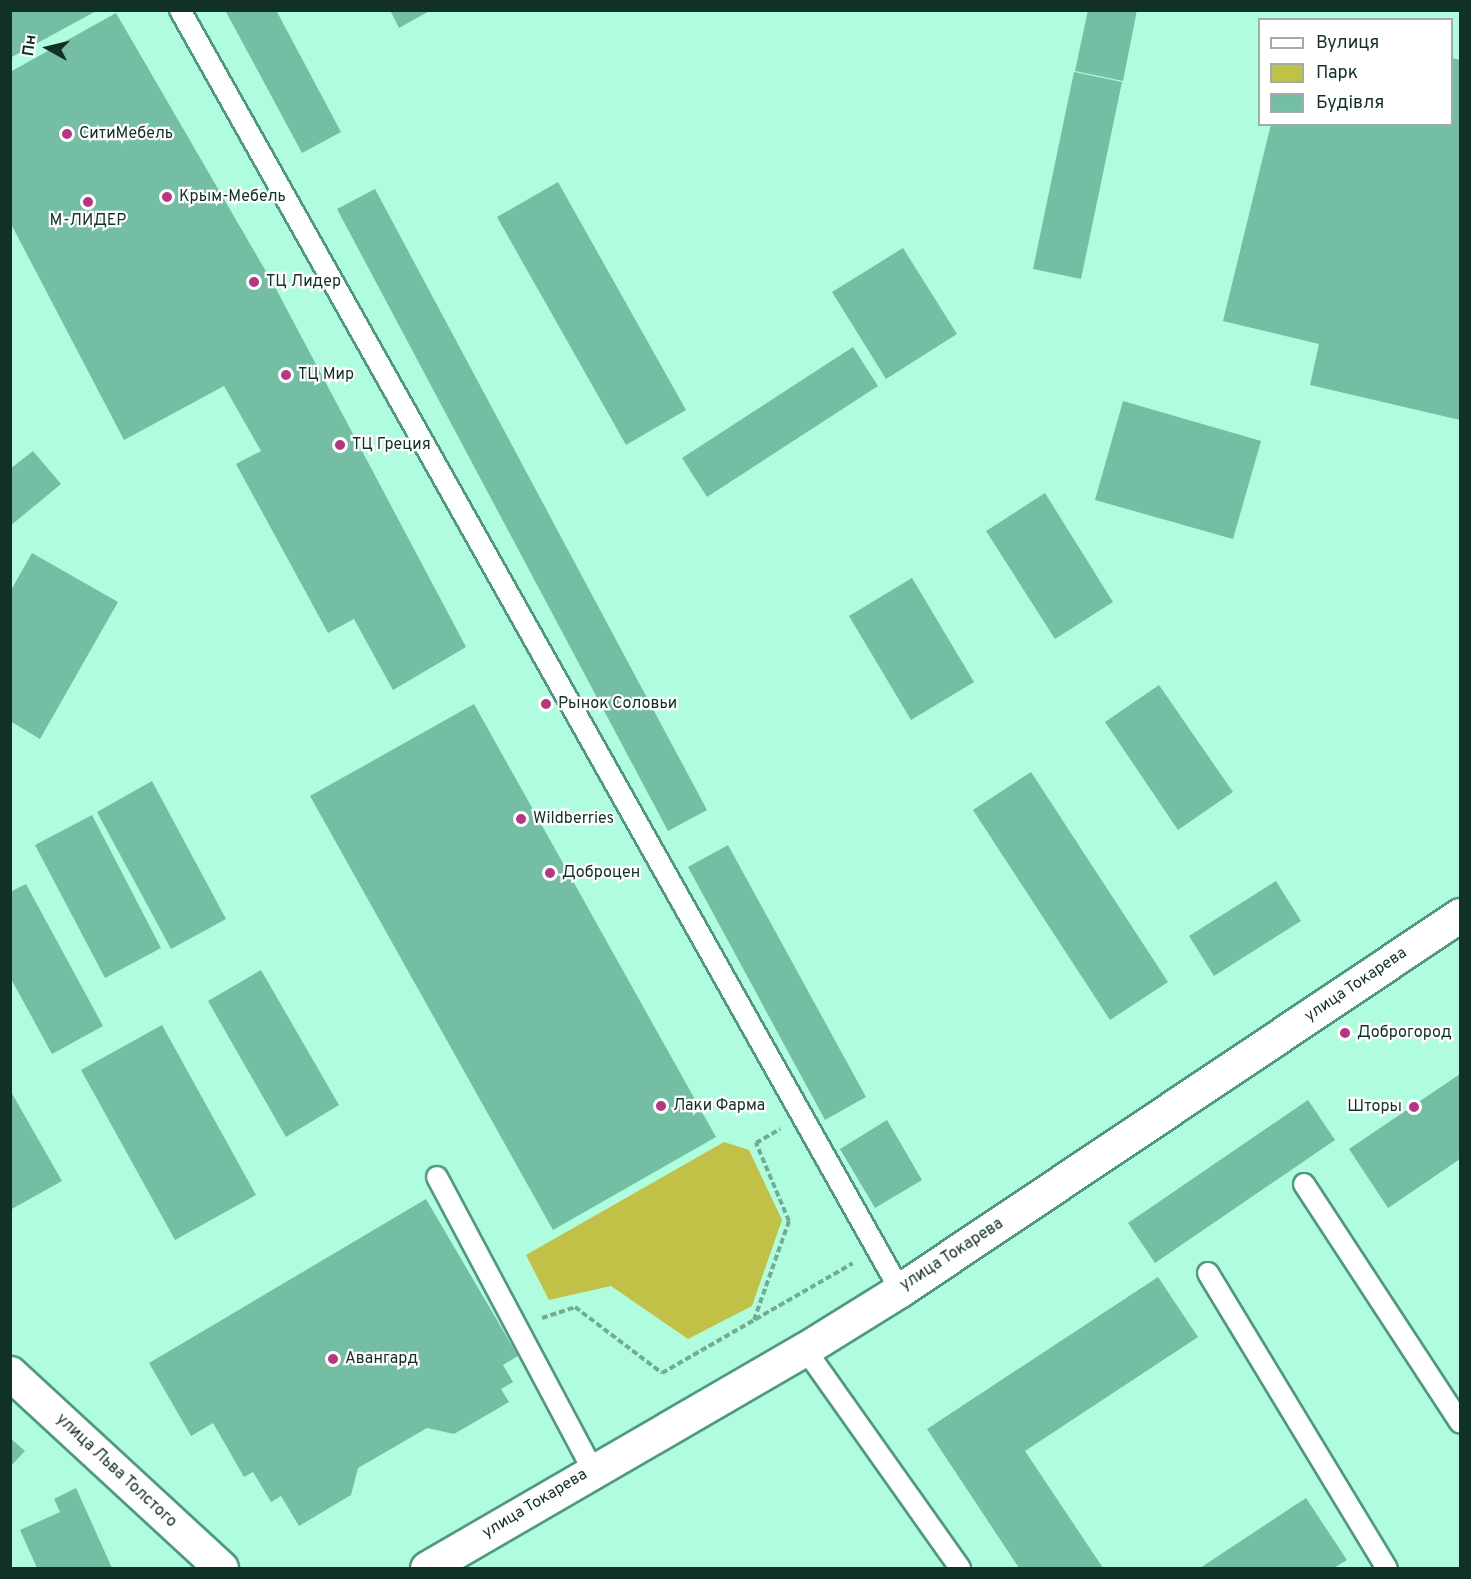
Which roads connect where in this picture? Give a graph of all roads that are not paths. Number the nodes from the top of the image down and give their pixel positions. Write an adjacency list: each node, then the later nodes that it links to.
1 (180, 10): 6 (lane)
2 (1461, 915): 6 (street, улица Токарева)
3 (438, 1177): 10 (lane)
4 (1304, 1184): 9 (lane)
5 (1208, 1273): 14 (lane)
6 (900, 1290): 7 (street, улица Токарева)
7 (805, 1349): 10 (street, улица Токарева); 13 (lane)
8 (10, 1373): 11 (street, улица Льва Толстого)
9 (1461, 1422)
10 (593, 1470): 12 (street, улица Токарева)
11 (221, 1569)
12 (427, 1569)
13 (960, 1569)
14 (1387, 1569)

